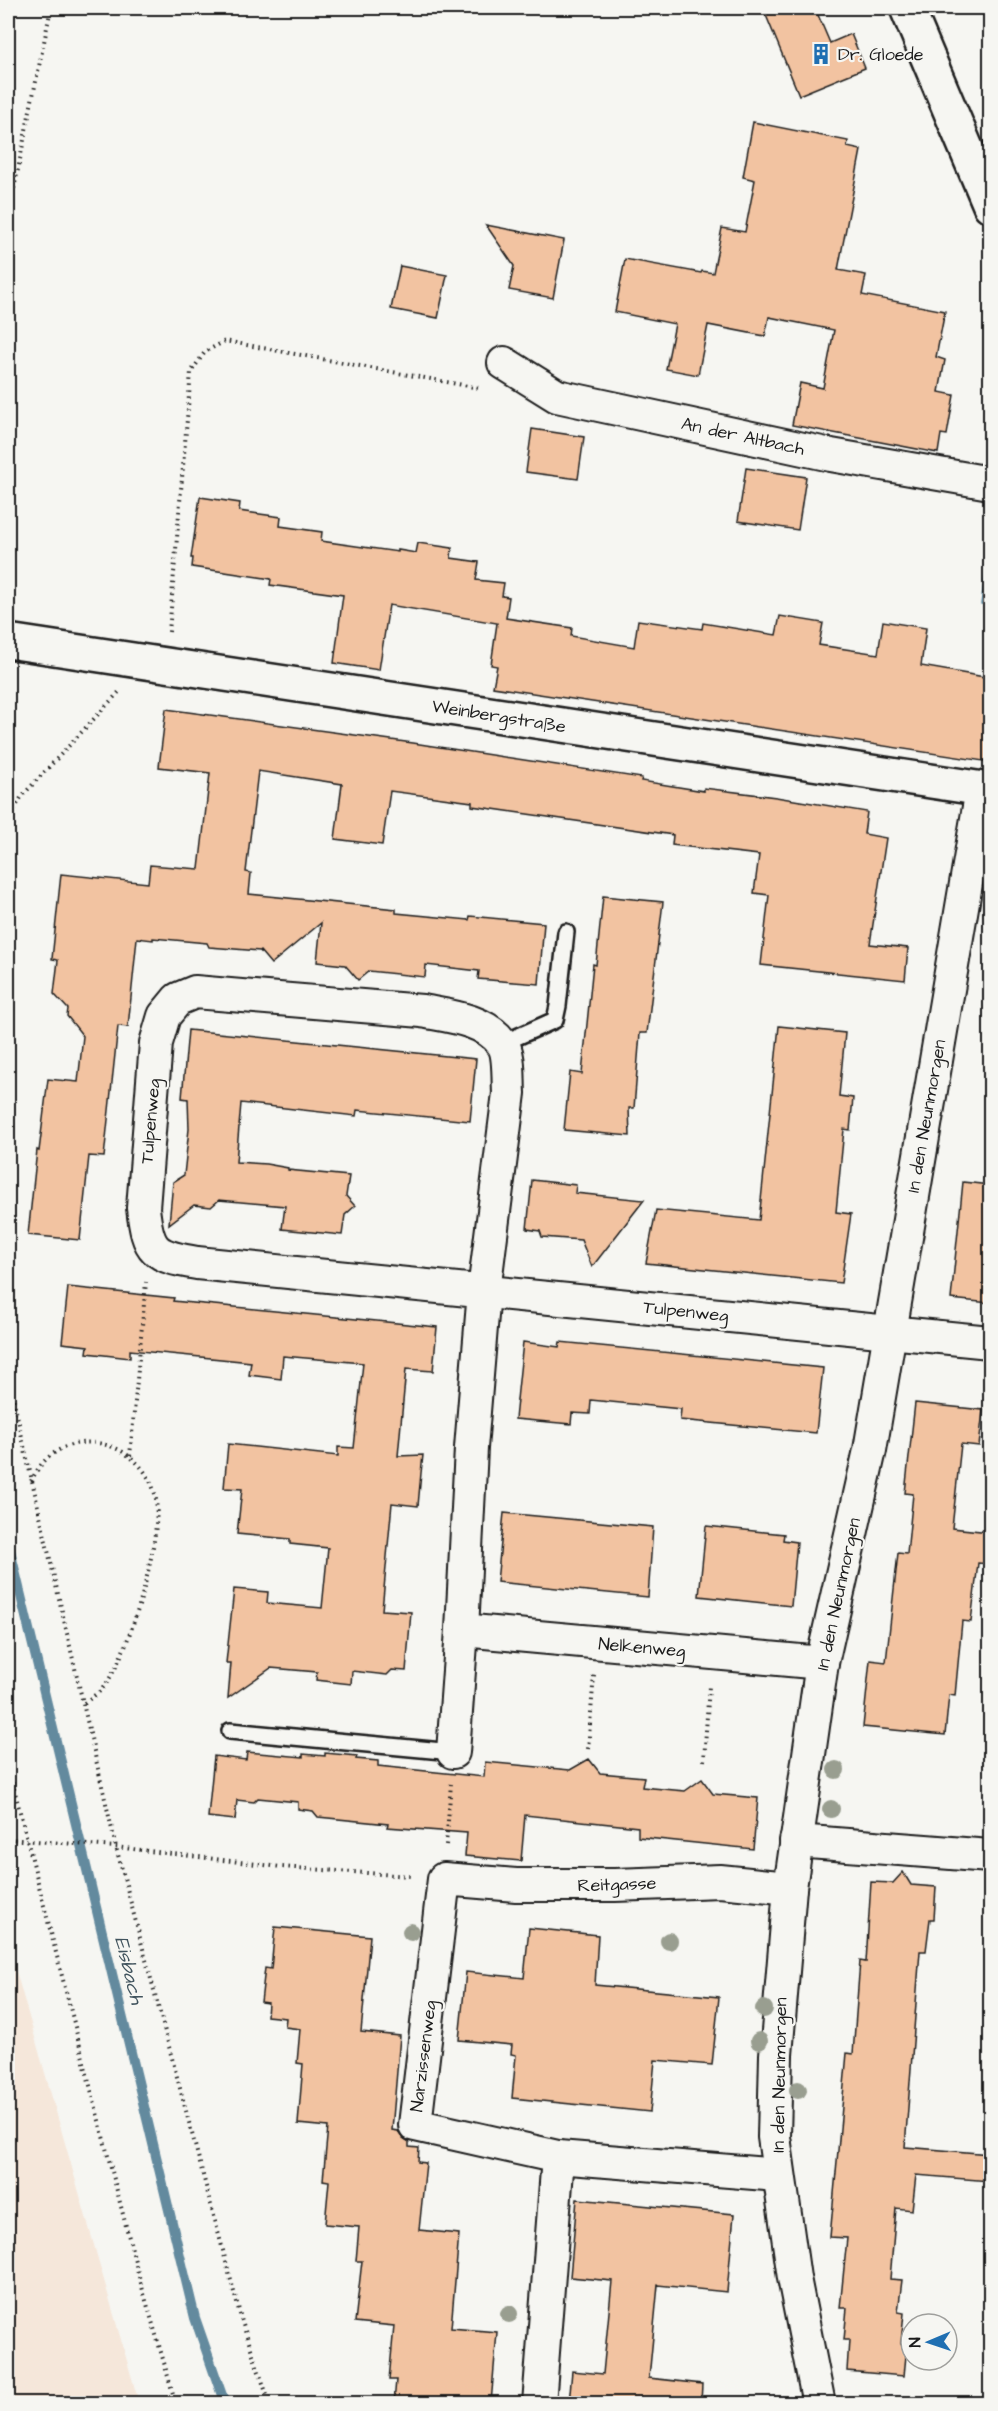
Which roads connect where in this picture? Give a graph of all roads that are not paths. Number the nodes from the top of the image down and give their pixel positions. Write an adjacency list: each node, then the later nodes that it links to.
1 (907, 8): 2 (street)
2 (990, 205)
3 (504, 363): 4 (street, An der Altbach)
4 (990, 483)
5 (8, 642): 6 (street, Weinbergstraße)
6 (986, 789): 10 (street, In den Neunmorgen)
7 (566, 932): 8 (lane)
8 (503, 1044): 9 (street); 9 (street, Tulpenweg)
9 (484, 1291): 10 (street, Tulpenweg); 12 (street)
10 (889, 1332): 11 (street, Tulpenweg); 13 (street, In den Neunmorgen)
11 (990, 1342)
12 (462, 1630): 13 (street, Nelkenweg); 15 (street)
13 (822, 1663): 16 (street, In den Neunmorgen)
14 (230, 1731): 15 (lane)
15 (453, 1752)
16 (796, 1841): 17 (street); 19 (street, In den Neunmorgen)
17 (990, 1856)
18 (444, 1879): 19 (street, Reitgasse); 20 (street, Narzissenweg)
19 (790, 1888): 21 (street, In den Neunmorgen)
20 (558, 2157): 21 (street, Narzissenweg); 22 (street)
21 (778, 2175): 23 (street, In den Neunmorgen)
22 (539, 2403)
23 (819, 2403)

